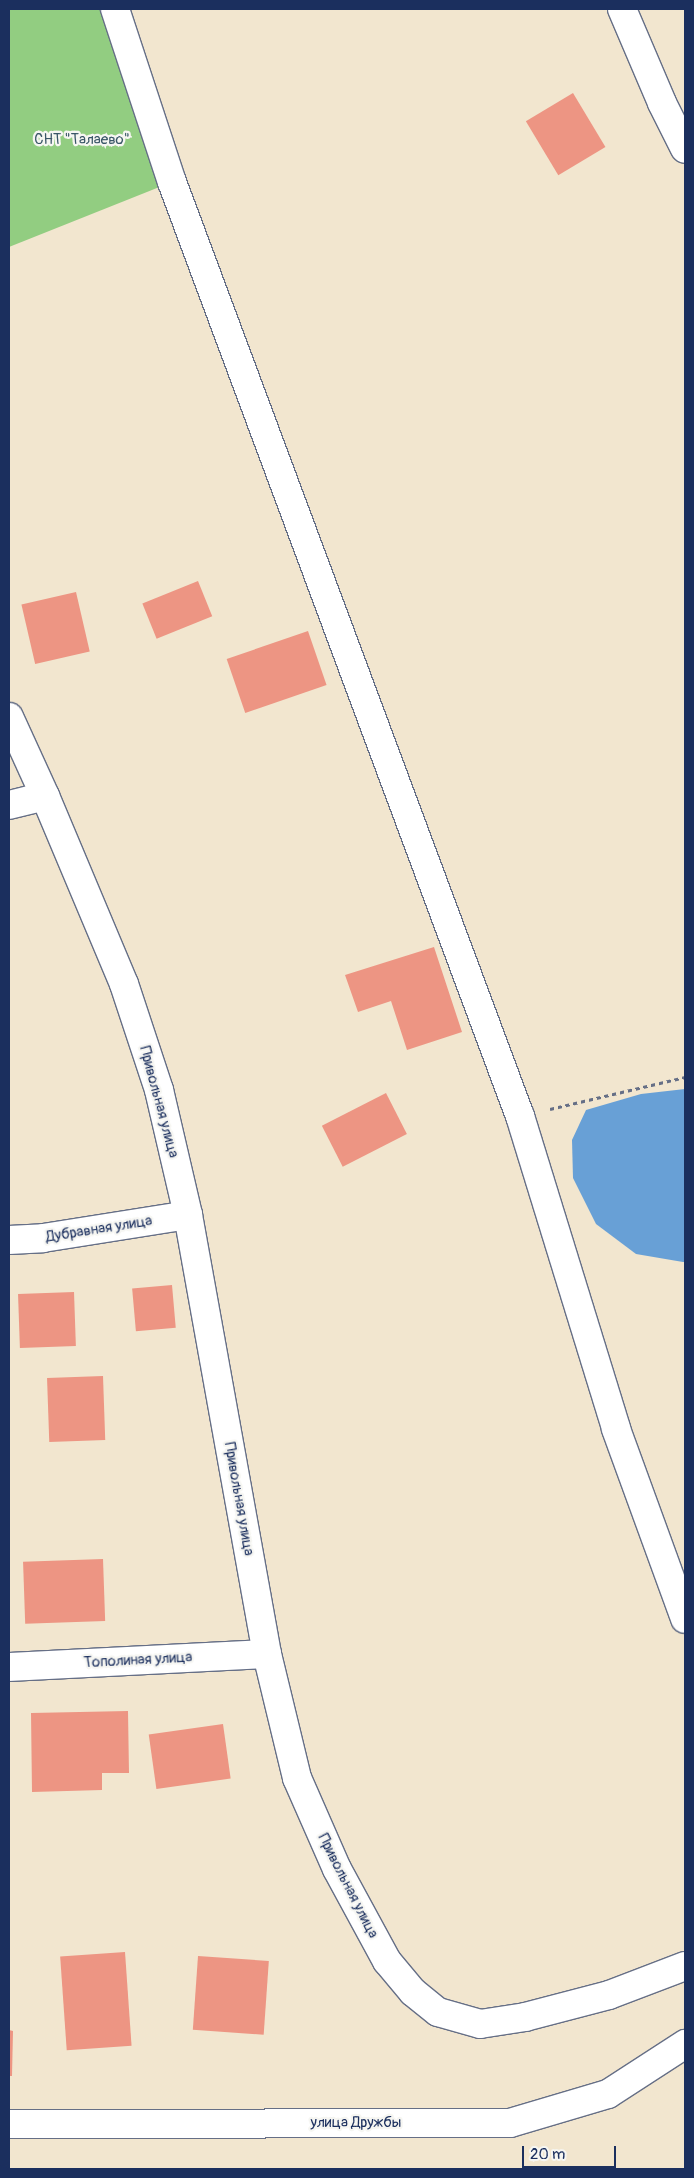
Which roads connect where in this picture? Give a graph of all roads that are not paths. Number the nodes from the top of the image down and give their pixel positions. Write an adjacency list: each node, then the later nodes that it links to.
1 (115, 9): 9 (street)
2 (622, 9): 3 (street)
3 (685, 149)
4 (9, 717): 5 (street, Привольная улица)
5 (45, 796): 6 (street); 7 (street, Привольная улица)
6 (9, 805)
7 (188, 1215): 8 (street, Дубравная улица); 10 (street, Привольная улица)
8 (9, 1240)
9 (685, 1620)
10 (267, 1654): 11 (street, Тополиная улица); 12 (street, Привольная улица)
11 (9, 1667)
12 (685, 1966)
13 (685, 2044): 14 (street, улица Дружбы)
14 (9, 2124)

